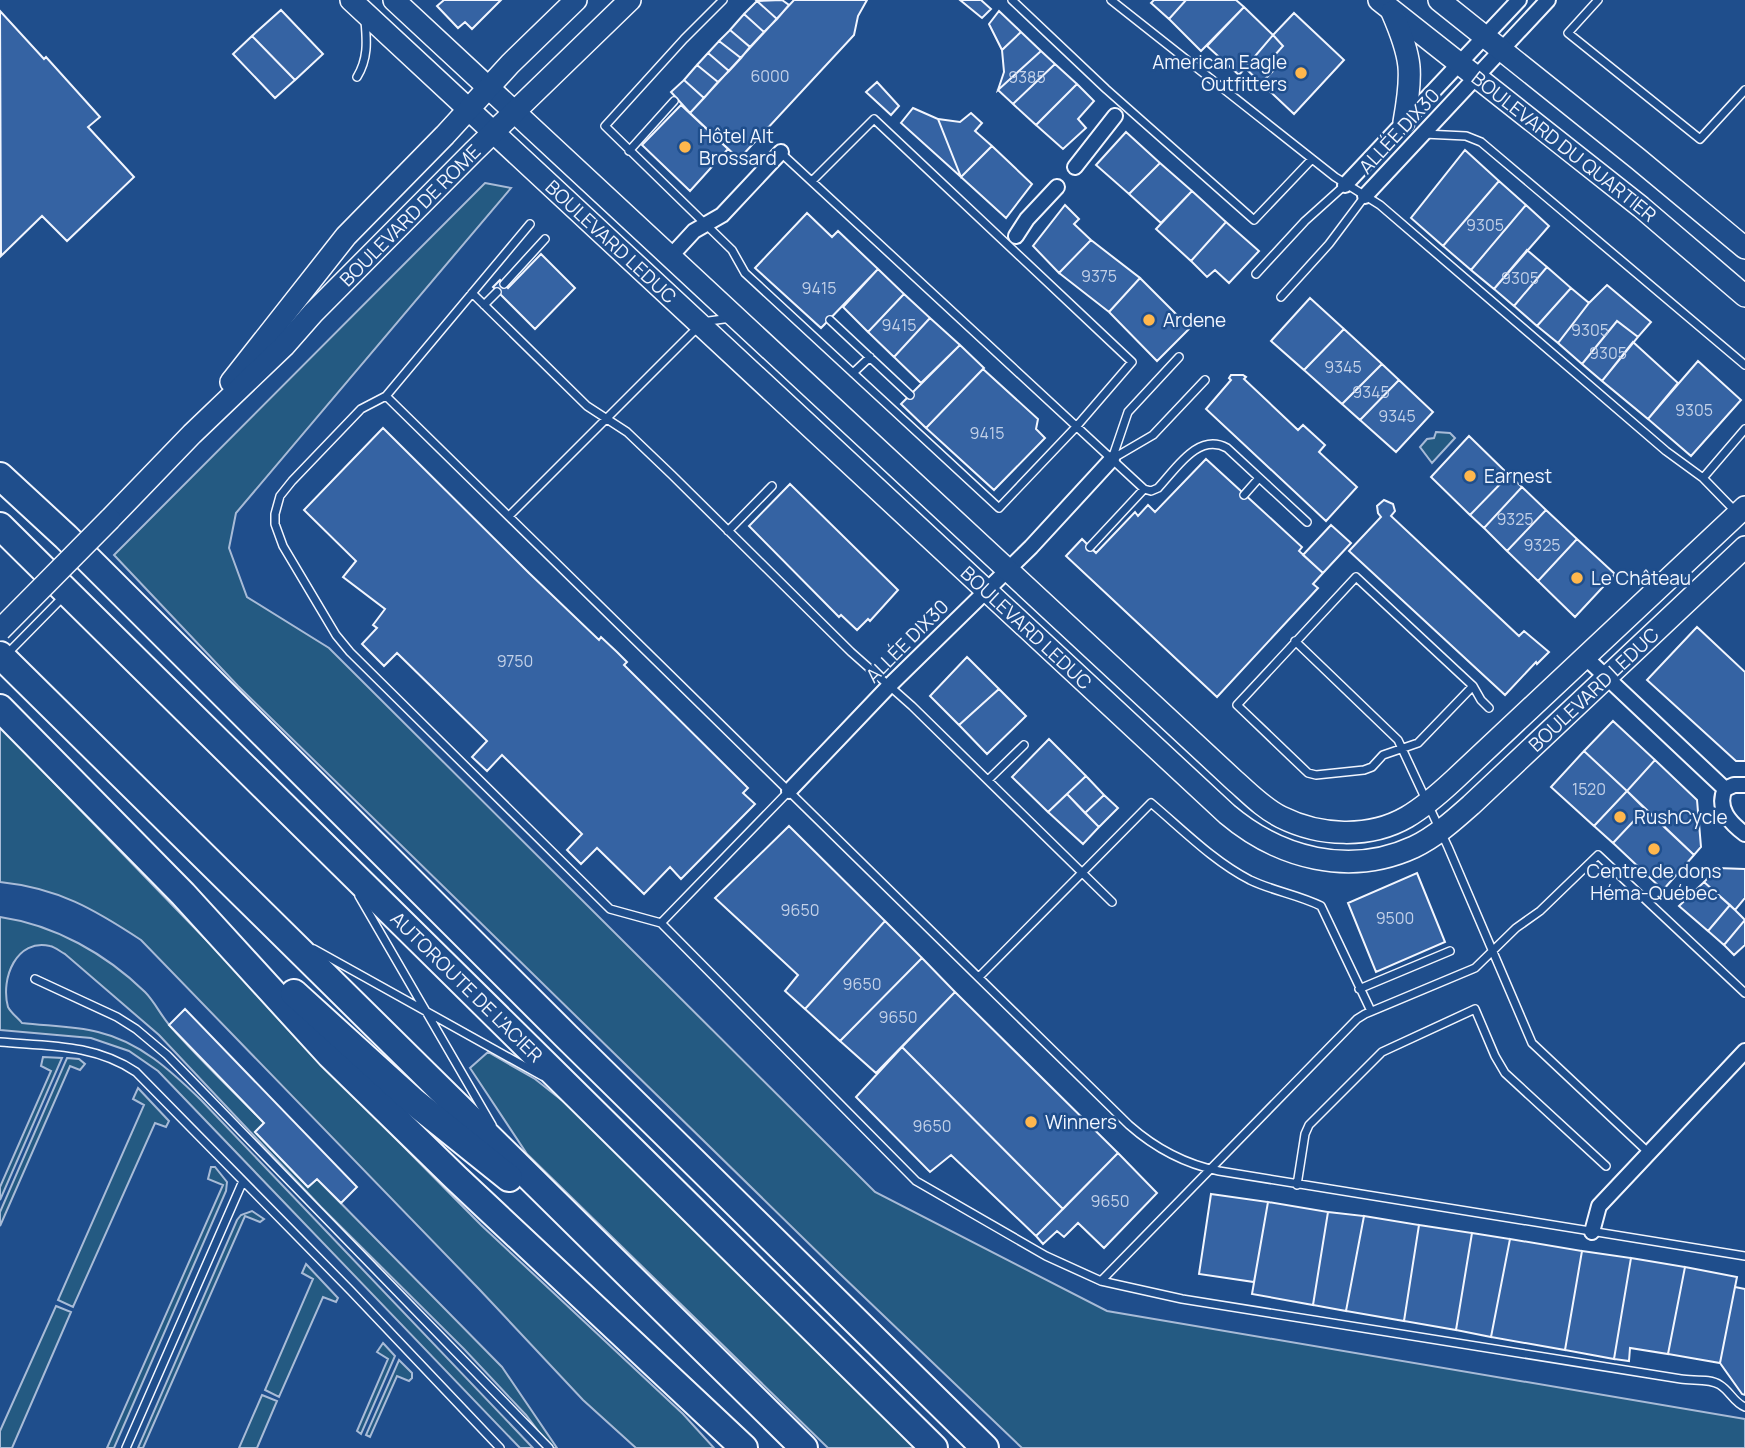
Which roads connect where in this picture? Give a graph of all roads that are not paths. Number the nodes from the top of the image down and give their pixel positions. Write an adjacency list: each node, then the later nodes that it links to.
1 (394, 0): 18 (street, BOULEVARD LEDUC)
2 (576, 0): 18 (street, BOULEVARD DE ROME)
3 (630, 0): 22 (street, BOULEVARD DE ROME)
4 (723, 0): 27 (lane)
5 (1013, 0): 29 (lane)
6 (1111, 0): 29 (lane)
7 (1439, 0): 13 (street, BOULEVARD DU QUARTIER)
8 (1519, 0): 13 (street, ALLÉE DIX30)
9 (1548, 0): 14 (street, ALLÉE DIX30)
10 (1598, 0): 19 (lane)
11 (1385, 5): 15 (street, BOULEVARD DU QUARTIER); 24 (street)
12 (358, 7): 16 (lane); 21 (street, BOULEVARD LEDUC)
13 (1485, 36): 14 (street, BOULEVARD DU QUARTIER); 15 (street, ALLÉE DIX30)
14 (1502, 51): 17 (street, ALLÉE DIX30); 39 (street, BOULEVARD DU QUARTIER)
15 (1459, 63): 17 (street, BOULEVARD DU QUARTIER); 24 (street, ALLÉE DIX30)
16 (357, 77)
17 (1476, 77): 26 (street, ALLÉE DIX30); 45 (street, BOULEVARD DU QUARTIER)
18 (488, 87): 21 (street, BOULEVARD DE ROME); 22 (street, BOULEVARD LEDUC)
19 (1745, 90)
20 (674, 101): 27 (lane)
21 (469, 109): 25 (street, BOULEVARD LEDUC); 61 (street, BOULEVARD DE ROME)
22 (514, 112): 25 (street, BOULEVARD DE ROME); 40 (street, BOULEVARD LEDUC)
23 (1115, 116): 30 (street)
24 (1405, 122): 32 (street, ALLÉE DIX30)
25 (493, 132): 50 (street, BOULEVARD LEDUC); 61 (street, BOULEVARD DE ROME)
26 (1423, 134): 34 (street, ALLÉE DIX30); 53 (lane)
27 (629, 151): 36 (lane)
28 (781, 152): 31 (lane); 36 (street)
29 (1312, 159): 32 (lane)
30 (1075, 167)
31 (812, 181): 59 (lane); 59 (lane)
32 (1345, 185): 34 (lane); 41 (lane)
33 (1057, 187): 37 (street)
34 (1365, 196): 46 (lane); 66 (lane)
35 (530, 224): 44 (lane)
36 (706, 225): 40 (street); 54 (lane)
37 (1017, 236)
38 (545, 239): 42 (lane)
39 (1745, 248)
40 (670, 257): 48 (street, BOULEVARD LEDUC)
41 (1256, 274)
42 (504, 284)
43 (497, 292): 47 (lane)
44 (472, 293): 47 (lane); 57 (lane)
45 (1745, 296)
46 (1280, 298)
47 (484, 305): 58 (lane)
48 (735, 317): 50 (lane); 78 (street, BOULEVARD LEDUC)
49 (830, 320): 51 (lane)
50 (701, 326): 58 (lane); 79 (street, BOULEVARD LEDUC)
51 (870, 357): 54 (lane); 56 (lane)
52 (1179, 357): 62 (lane)
53 (1745, 365)
54 (853, 373): 59 (lane)
55 (1205, 380): 62 (lane)
56 (910, 394)
57 (387, 396): 71 (lane); 103 (lane)
58 (607, 418): 71 (lane); 74 (lane)
59 (1076, 426): 62 (lane)
60 (1745, 429): 66 (lane)
61 (192, 434): 81 (street, BOULEVARD DE ROME, bridge)
62 (1112, 459): 68 (lane); 78 (street, ALLÉE DIX30)
63 (0, 464): 75 (highway)
64 (0, 475): 75 (highway)
65 (1259, 478): 68 (lane); 69 (lane); 72 (lane)
66 (1703, 478): 70 (lane)
67 (772, 486): 74 (lane)
68 (1144, 489): 76 (lane)
69 (1244, 495)
70 (1743, 514): 84 (street, BOULEVARD LEDUC)
71 (509, 516): 95 (lane)
72 (1307, 522)
73 (0, 526): 80 (highway, AUTOROUTE DE L'ACIER)
74 (728, 531): 87 (lane)
75 (66, 537): 134 (highway)
76 (1090, 547)
77 (1745, 547): 85 (street, BOULEVARD LEDUC)
78 (1007, 569): 79 (street, ALLÉE DIX30); 96 (street, BOULEVARD LEDUC)
79 (985, 590): 87 (street, ALLÉE DIX30); 97 (street, BOULEVARD LEDUC)
80 (67, 592): 83 (lane); 99 (highway, AUTOROUTE DE L'ACIER)
81 (0, 630)
82 (1295, 641): 86 (lane); 91 (lane); 91 (lane)
83 (1, 656): 104 (highway)
84 (1585, 657): 85 (street); 96 (street, BOULEVARD LEDUC)
85 (1606, 677): 94 (street); 97 (street, BOULEVARD LEDUC)
86 (1473, 685): 89 (lane); 91 (lane)
87 (889, 687): 92 (lane); 95 (street, ALLÉE DIX30)
88 (0, 708): 101 (highway)
89 (1489, 708)
90 (1024, 745): 92 (lane)
91 (1403, 748): 96 (lane)
92 (988, 780): 100 (lane)
93 (1745, 785): 94 (street)
94 (1725, 789): 98 (street)
95 (789, 792): 103 (lane); 107 (lane)
96 (1427, 803): 97 (lane)
97 (1440, 831): 106 (lane)
98 (1745, 834)
99 (338, 860): 112 (lane); 115 (highway, AUTOROUTE DE L'ACIER)
100 (1082, 873): 102 (lane); 107 (lane); 109 (lane)
101 (183, 894): 124 (highway); 127 (highway)
102 (1112, 902)
103 (661, 923): 125 (lane)
104 (273, 924): 112 (lane); 117 (highway)
105 (1450, 951): 109 (lane)
106 (1492, 951): 110 (lane); 111 (lane); 116 (lane)
107 (979, 977): 119 (lane)
108 (35, 979): 130 (lane)
109 (1359, 989): 111 (lane)
110 (1745, 993)
111 (1371, 1011): 119 (lane)
112 (427, 1012): 115 (lane); 117 (lane)
113 (0, 1042): 120 (lane)
114 (1745, 1051): 116 (street)
115 (579, 1097): 133 (highway, AUTOROUTE DE L'ACIER)
116 (1650, 1153): 122 (street)
117 (514, 1162): 124 (highway)
118 (1606, 1166): 121 (lane)
119 (1210, 1169): 121 (lane); 125 (lane)
120 (243, 1181): 128 (lane); 129 (lane)
121 (1297, 1185): 122 (lane)
122 (1592, 1232): 123 (lane)
123 (1745, 1256)
124 (618, 1265): 132 (highway)
125 (1101, 1281): 126 (lane)
126 (1745, 1407)
127 (730, 1438): 131 (highway)
128 (126, 1448)
129 (500, 1448)
130 (549, 1448)
131 (744, 1448)
132 (804, 1448)
133 (934, 1448)
134 (985, 1448)

